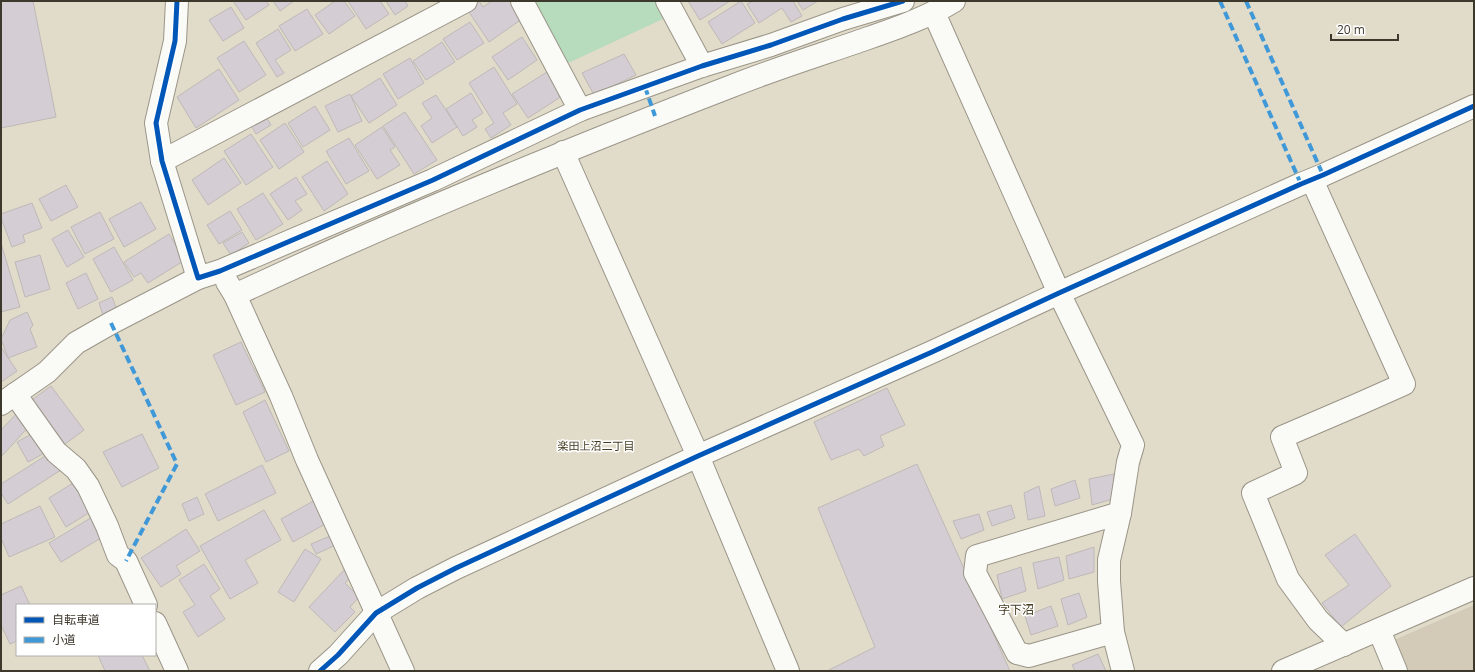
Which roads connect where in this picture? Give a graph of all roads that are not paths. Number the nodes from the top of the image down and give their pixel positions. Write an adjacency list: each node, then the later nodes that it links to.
1 (177, 1): 12 (street)
2 (466, 1): 12 (street)
3 (522, 1): 10 (street)
4 (667, 1): 8 (street)
5 (903, 1): 8 (street)
6 (954, 1): 7 (street)
7 (934, 13): 11 (street); 16 (street)
8 (702, 66): 10 (street)
9 (1474, 106): 13 (street)
10 (580, 110): 14 (street)
11 (563, 152): 17 (street); 19 (street)
12 (162, 161): 15 (street)
13 (1312, 180): 16 (street); 27 (street)
14 (220, 271): 15 (street); 17 (street)
15 (198, 278): 18 (street)
16 (1059, 293): 19 (street); 20 (street)
17 (235, 295): 23 (street)
18 (8, 399): 22 (street)
19 (698, 456): 23 (street); 31 (street)
20 (1120, 513): 26 (street); 26 (street)
21 (1474, 588): 25 (street)
22 (146, 604)
23 (376, 612): 29 (street); 30 (street)
24 (156, 625): 28 (street)
25 (1380, 630): 27 (street); 34 (street)
26 (1113, 632): 32 (street)
27 (1344, 645): 33 (street)
28 (177, 671)
29 (320, 671)
30 (403, 671)
31 (788, 671)
32 (1123, 671)
33 (1283, 671)
34 (1396, 671)

